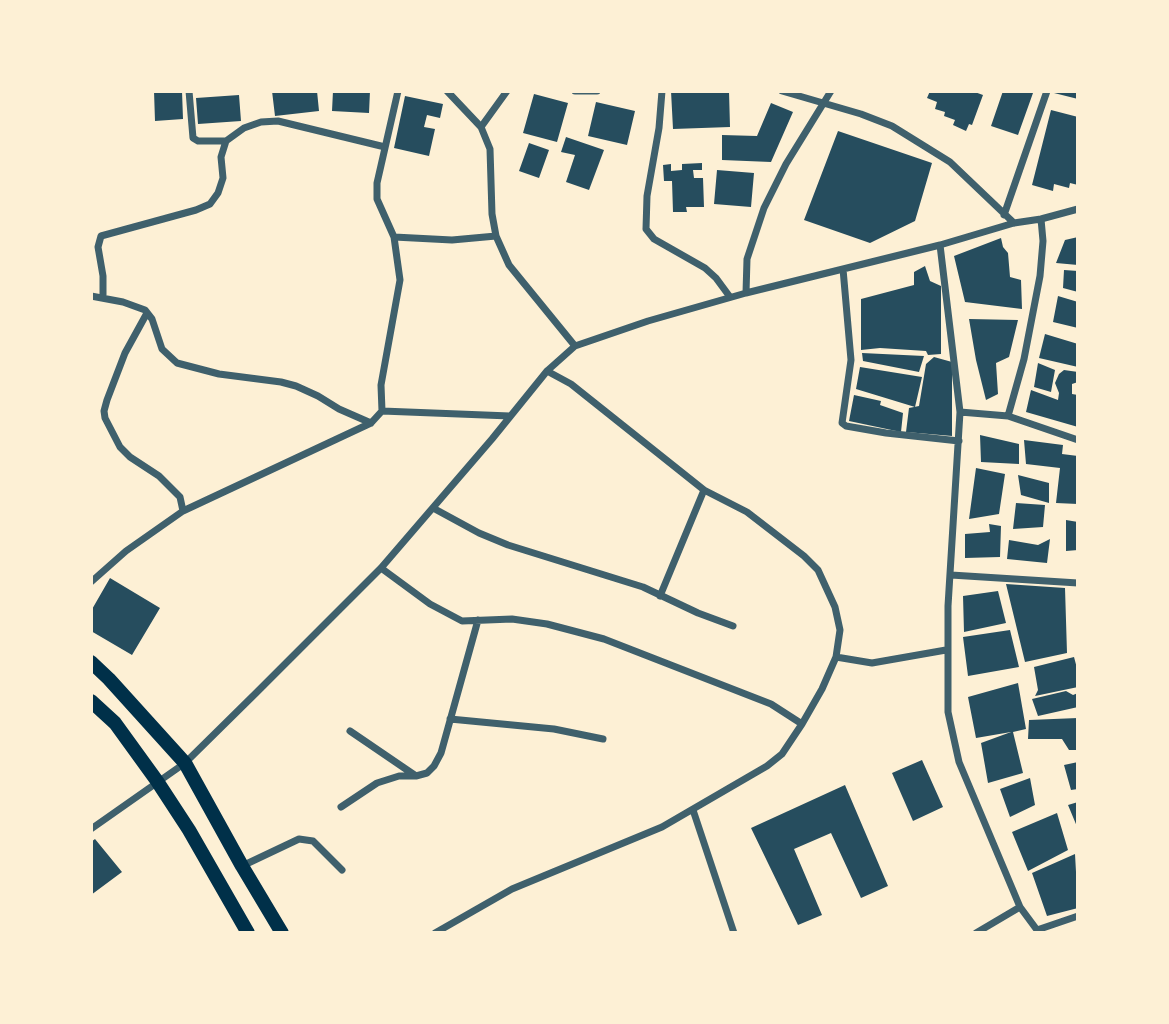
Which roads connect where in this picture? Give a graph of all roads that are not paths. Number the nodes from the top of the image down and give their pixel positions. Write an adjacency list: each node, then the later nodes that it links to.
1 (190, 91): 13 (street)
2 (398, 91): 14 (street)
3 (447, 91): 12 (street)
4 (507, 91): 12 (street)
5 (575, 91): 6 (street)
6 (597, 91)
7 (662, 91): 25 (street)
8 (782, 91): 11 (street)
9 (831, 91): 11 (street)
10 (1047, 91): 16 (street)
11 (824, 102): 16 (street); 23 (street)
12 (481, 127): 19 (street)
13 (226, 141): 14 (street); 26 (street)
14 (385, 148): 20 (street)
15 (1078, 209): 17 (street)
16 (1004, 215): 18 (street)
17 (1041, 219): 18 (street); 33 (street)
18 (1014, 223): 21 (street)
19 (496, 236): 20 (street); 28 (street)
20 (394, 237): 30 (street)
21 (940, 245): 22 (street); 31 (street)
22 (843, 269): 23 (street); 36 (street)
23 (746, 293): 25 (street)
24 (91, 296): 26 (street)
25 (730, 297): 28 (street)
26 (103, 298): 27 (street)
27 (147, 313): 34 (street); 39 (street)
28 (575, 346): 29 (street)
29 (547, 371): 32 (street); 37 (street)
30 (382, 411): 32 (street); 34 (street)
31 (960, 412): 33 (street); 36 (street)
32 (510, 416): 38 (street)
33 (1008, 416): 35 (street)
34 (371, 423): 39 (street)
35 (1078, 440)
36 (959, 442): 41 (street)
37 (704, 490): 44 (street); 48 (street)
38 (433, 508): 40 (street); 44 (street)
39 (183, 511): 42 (street)
40 (381, 568): 45 (street); 55 (street)
41 (951, 575): 43 (street); 47 (street)
42 (91, 582)
43 (1078, 583)
44 (660, 596): 46 (street)
45 (478, 620): 51 (street); 52 (street)
46 (733, 626)
47 (946, 650): 48 (street); 63 (street)
48 (836, 657): 52 (street)
49 (91, 662): 55 (main road)
50 (91, 701): 57 (main road)
51 (450, 719): 54 (street); 56 (street)
52 (802, 723): 59 (street)
53 (350, 731): 56 (street)
54 (603, 739)
55 (185, 763): 57 (street); 61 (main road)
56 (416, 776): 58 (street)
57 (157, 780): 60 (street); 66 (main road)
58 (341, 807)
59 (693, 810): 68 (street); 69 (street)
60 (91, 829)
61 (242, 866): 62 (street); 67 (main road)
62 (342, 870)
63 (1020, 907): 65 (street); 70 (street)
64 (1078, 916): 65 (street)
65 (1037, 932)
66 (248, 933)
67 (282, 933)
68 (435, 933)
69 (734, 933)
70 (976, 933)

